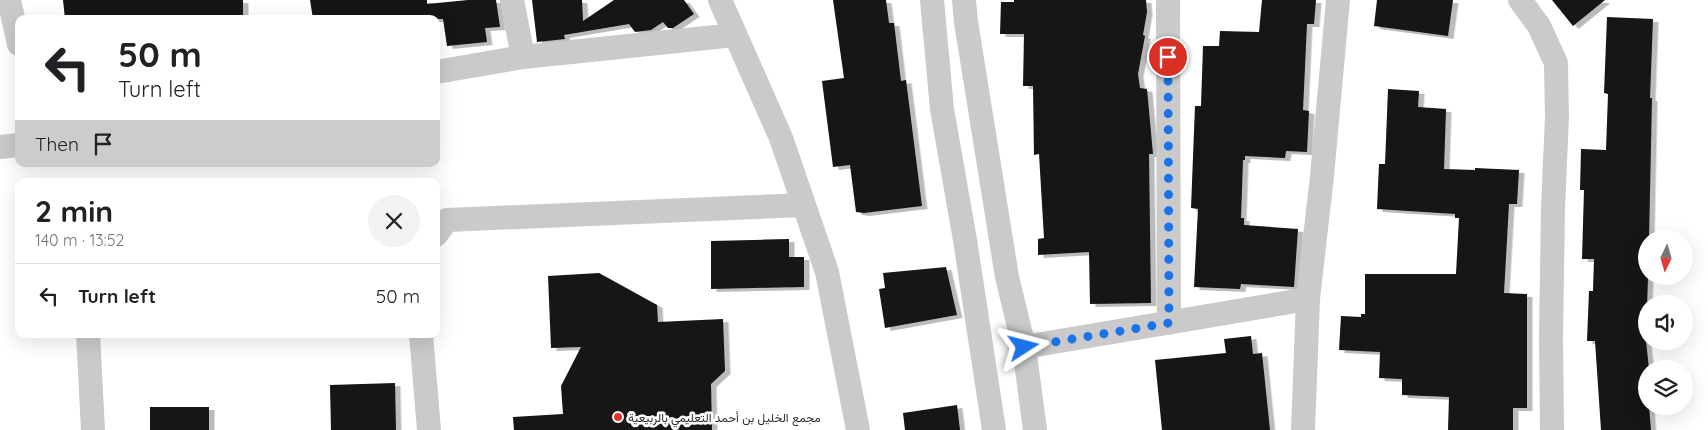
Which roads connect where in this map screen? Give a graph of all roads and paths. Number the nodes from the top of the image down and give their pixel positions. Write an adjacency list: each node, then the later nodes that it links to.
1 (9, 0): 9 (street)
2 (512, 0): 11 (street)
3 (720, 0): 10 (street)
4 (932, 0): 25 (street)
5 (964, 0): 21 (street)
6 (1168, 0): 18 (street)
7 (1338, 0): 17 (street)
8 (1520, 0): 28 (street)
9 (15, 26)
10 (735, 35): 11 (street); 15 (street)
11 (523, 57): 12 (street)
12 (440, 71)
13 (15, 146): 14 (street)
14 (0, 148)
15 (804, 205): 16 (street); 24 (street)
16 (440, 229)
17 (1308, 299): 18 (street); 27 (street)
18 (1169, 323): 21 (street)
19 (88, 338): 22 (street)
20 (421, 338): 23 (street)
21 (1024, 347): 26 (street)
22 (93, 430)
23 (429, 430)
24 (858, 430)
25 (994, 430)
26 (1035, 430)
27 (1303, 430)
28 (1552, 430)

